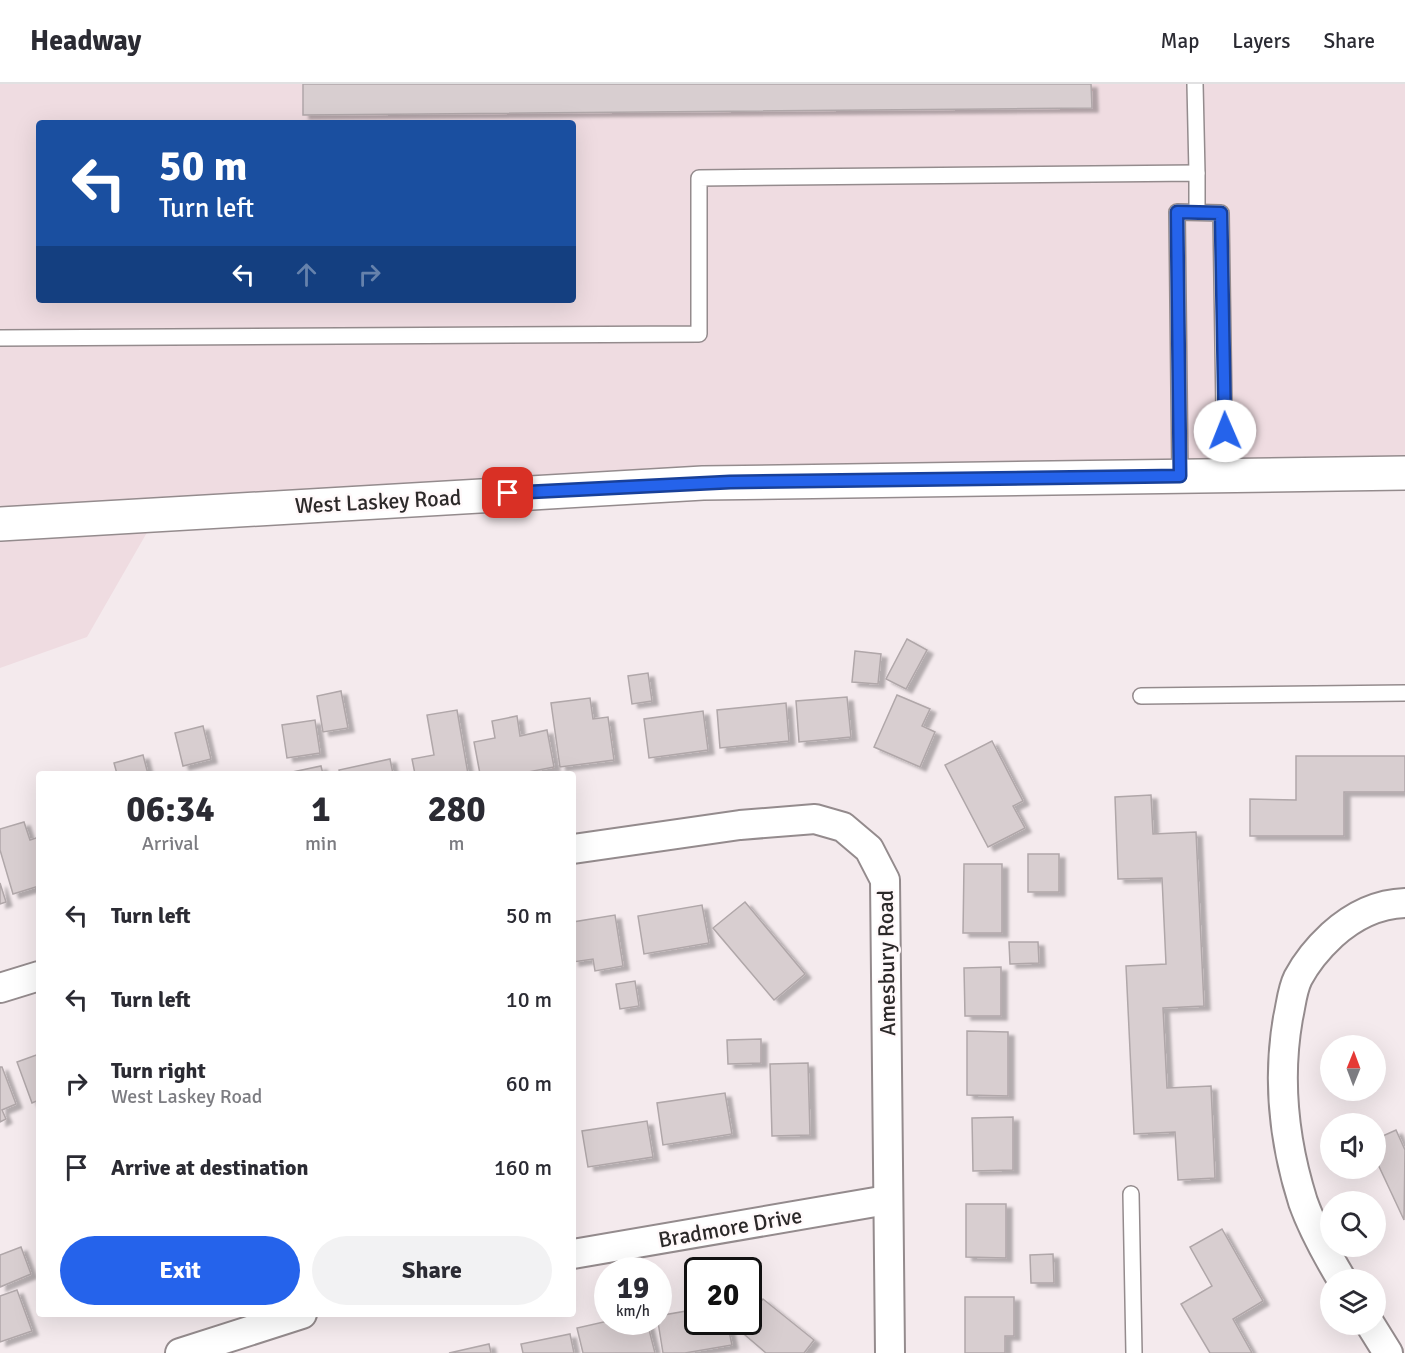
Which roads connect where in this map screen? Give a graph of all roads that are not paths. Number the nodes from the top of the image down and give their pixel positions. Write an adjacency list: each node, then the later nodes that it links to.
1 (1195, 84): 2 (lane)
2 (1197, 173): 3 (lane); 4 (lane)
3 (1197, 212): 6 (lane); 7 (lane)
4 (0, 338)
5 (1405, 473): 7 (main road, West Laskey Road)
6 (1180, 476): 7 (main road, West Laskey Road); 8 (main road, West Laskey Road)
7 (1226, 476)
8 (0, 524)
9 (1405, 693): 10 (lane)
10 (1141, 696)
11 (576, 849): 16 (street, Amesbury Road)
12 (1405, 903): 18 (street)
13 (36, 977): 14 (street)
14 (0, 988)
15 (1131, 1194): 23 (lane)
16 (887, 1200): 17 (street, Bradmore Drive); 22 (street, Amesbury Road)
17 (576, 1253)
18 (1335, 1269)
19 (293, 1317): 21 (street)
20 (1377, 1335): 24 (street)
21 (180, 1353)
22 (890, 1353)
23 (1134, 1353)
24 (1388, 1353)

